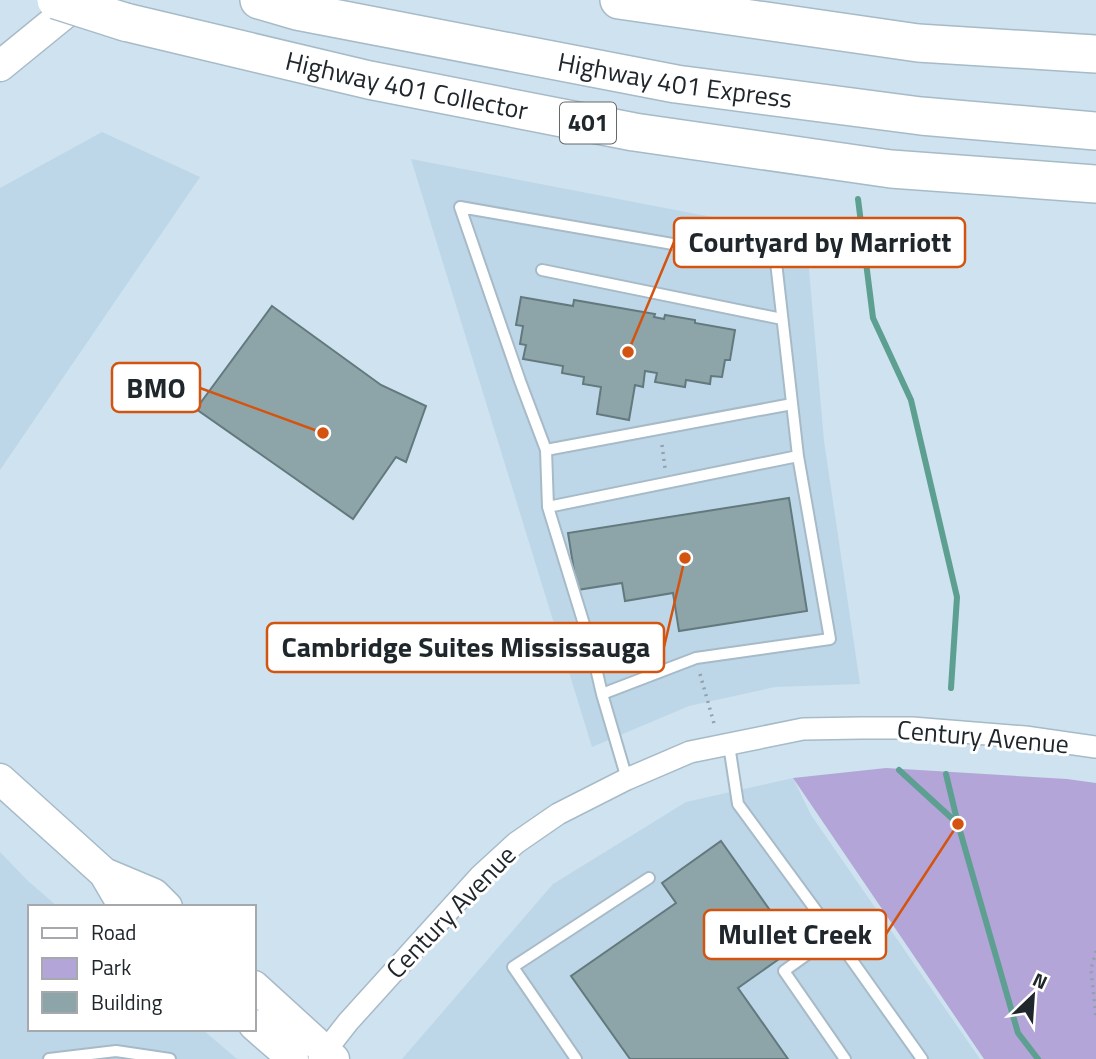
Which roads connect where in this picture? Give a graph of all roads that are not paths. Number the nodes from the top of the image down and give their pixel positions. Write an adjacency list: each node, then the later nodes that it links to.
1 (56, 0): 8 (highway, Highway 401 Collector / 401, bridge)
2 (81, 0): 6 (street)
3 (259, 0): 7 (highway, Highway 401 Express / 401)
4 (619, 0): 5 (highway)
5 (1096, 54)
6 (0, 66)
7 (1096, 131)
8 (1096, 186)
9 (542, 270): 10 (lane)
10 (782, 319): 11 (lane); 12 (lane)
11 (792, 404): 12 (lane); 13 (lane)
12 (546, 450): 14 (lane)
13 (798, 456): 14 (lane); 15 (lane)
14 (548, 507): 15 (lane)
15 (602, 694): 19 (lane)
16 (725, 746): 17 (street, Century Avenue); 19 (street, Century Avenue); 24 (lane)
17 (1096, 747)
18 (0, 779): 20 (street)
19 (627, 779): 27 (street, Century Avenue)
20 (104, 873): 22 (street); 23 (street)
21 (649, 878): 31 (lane)
22 (123, 905)
23 (165, 905)
24 (834, 935): 32 (lane); 33 (lane)
25 (256, 988): 27 (street)
26 (256, 1027): 30 (street)
27 (326, 1056)
28 (49, 1059): 29 (lane)
29 (170, 1059)
30 (293, 1059)
31 (576, 1059)
32 (845, 1059)
33 (922, 1059)

